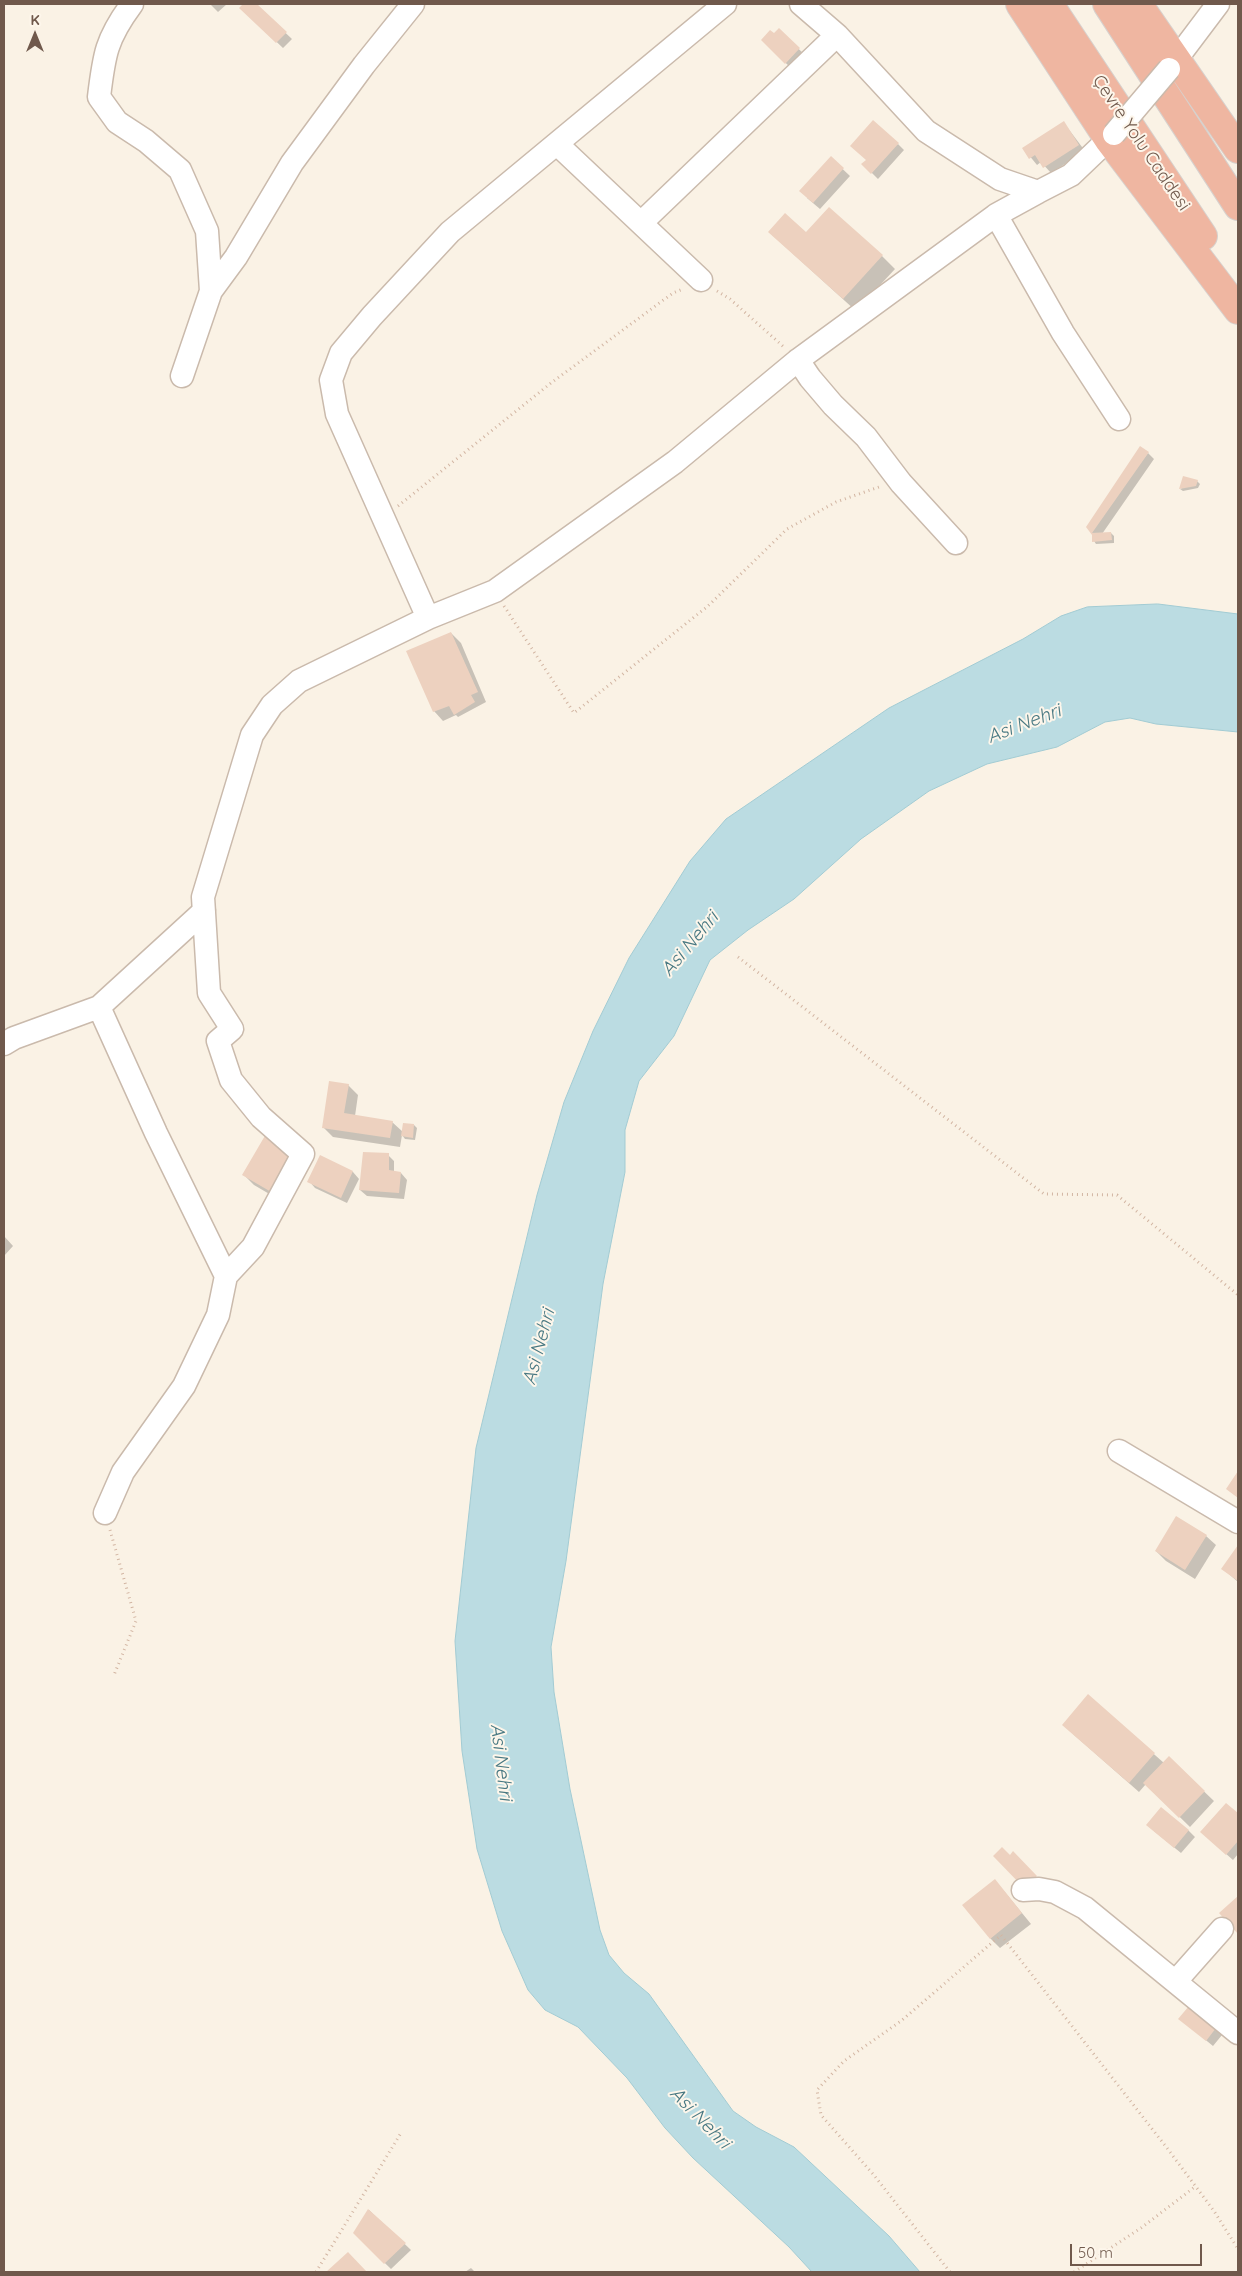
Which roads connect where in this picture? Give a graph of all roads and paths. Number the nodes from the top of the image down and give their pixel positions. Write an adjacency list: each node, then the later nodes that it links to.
1 (132, 4): 21 (street)
2 (413, 4): 21 (street)
3 (725, 4): 13 (street)
4 (800, 4): 10 (street)
5 (1020, 4): 12 (highway)
6 (1049, 4): 19 (highway, Çevre Yolu Caddesi)
7 (1107, 4): 16 (highway)
8 (1138, 4): 11 (highway)
9 (1218, 4): 11 (street)
10 (837, 35): 15 (street); 18 (street)
11 (1172, 64): 12 (street, bridge); 14 (highway)
12 (1111, 137): 15 (street); 22 (highway)
13 (557, 144): 18 (street); 27 (street)
14 (1238, 149)
15 (1038, 192): 17 (street)
16 (1238, 206)
17 (996, 215): 23 (street); 25 (street)
18 (641, 223): 20 (street)
19 (1238, 278)
20 (701, 280): 23 (path); 27 (path)
21 (211, 291): 24 (street)
22 (1238, 310)
23 (798, 360): 26 (street); 29 (street)
24 (182, 376)
25 (1119, 419)
26 (899, 480): 28 (street); 29 (path)
27 (383, 518): 30 (street)
28 (956, 543)
29 (495, 591): 30 (street)
30 (428, 618): 31 (street)
31 (204, 911): 33 (street); 35 (street)
32 (738, 957): 36 (path)
33 (99, 1007): 34 (street); 35 (street)
34 (4, 1044)
35 (226, 1276): 38 (street)
36 (1238, 1295)
37 (1119, 1451): 39 (street)
38 (104, 1513): 40 (path)
39 (1238, 1522)
40 (114, 1674)
41 (1023, 1890): 43 (street)
42 (1222, 1929): 43 (street)
43 (1176, 1981): 44 (street)
44 (1238, 2033)
45 (401, 2133): 48 (path)
46 (1196, 2186): 47 (path); 49 (path); 50 (path)
47 (1238, 2249)
48 (316, 2272)
49 (950, 2272)
50 (1074, 2272)

